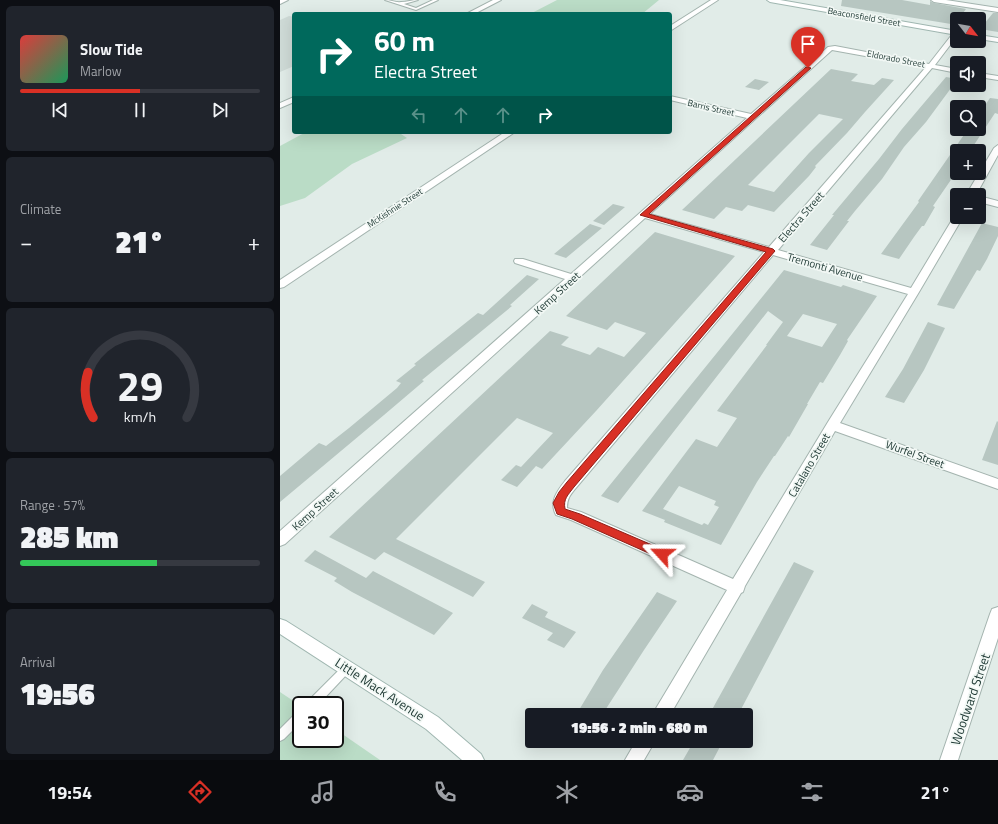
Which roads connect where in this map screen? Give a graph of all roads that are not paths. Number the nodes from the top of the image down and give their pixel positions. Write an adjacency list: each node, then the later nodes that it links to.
1 (285, 0): 9 (street)
2 (387, 0): 11 (lane)
3 (417, 0): 10 (lane); 11 (lane)
4 (436, 0): 10 (lane)
5 (498, 0): 13 (street)
6 (715, 0): 14 (street)
7 (770, 0): 15 (street, Beaconsfield Street)
8 (934, 0): 12 (street)
9 (280, 2)
10 (430, 2): 11 (lane)
11 (399, 4)
12 (998, 10)
13 (473, 12)
14 (672, 28)
15 (950, 32)
16 (986, 38): 17 (street)
17 (998, 40)
18 (950, 42): 20 (street, Electra Street)
19 (835, 48): 20 (street, Eldorado Street); 27 (street, Kemp Street)
20 (930, 66): 21 (street, Eldorado Street); 35 (street, Electra Street)
21 (950, 69)
22 (986, 76): 23 (street)
23 (998, 78)
24 (672, 98): 27 (street, Barris Street)
25 (292, 100): 26 (street)
26 (280, 106)
27 (753, 117): 33 (street, Kemp Street)
28 (508, 134): 38 (street, McKishnie Street)
29 (998, 148): 30 (street)
30 (975, 188)
31 (986, 201): 32 (street)
32 (998, 204)
33 (644, 215): 35 (street, Tremonti Avenue); 37 (street, Kemp Street)
34 (954, 224): 39 (street, Catalano Street)
35 (771, 251): 39 (street, Tremonti Avenue); 43 (street, Electra Street)
36 (519, 261): 37 (street)
37 (574, 278): 42 (street, Kemp Street)
38 (280, 285)
39 (914, 292): 40 (street, Catalano Street)
40 (832, 425): 41 (street, Wurfel Street); 43 (street, Catalano Street)
41 (998, 484)
42 (280, 540)
43 (738, 588): 48 (street, Catalano Street)
44 (998, 614): 54 (street, Woodward Street)
45 (280, 626): 46 (street, Little Mack Avenue)
46 (348, 668): 47 (lane); 52 (street, Little Mack Avenue)
47 (320, 696)
48 (665, 708)
49 (292, 724): 50 (lane)
50 (280, 736)
51 (642, 748): 53 (street)
52 (475, 760)
53 (634, 760)
54 (949, 760)

